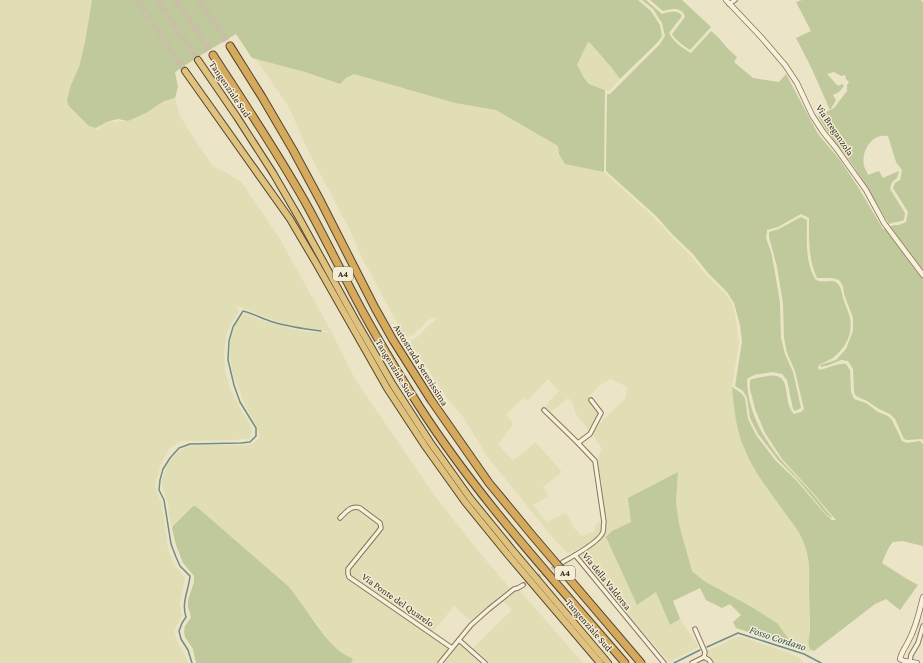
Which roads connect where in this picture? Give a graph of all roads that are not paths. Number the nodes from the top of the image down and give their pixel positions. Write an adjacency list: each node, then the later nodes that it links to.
1 (735, 0): 2 (street)
2 (728, 2): 7 (street, Via Breganzola)
3 (230, 46): 27 (highway, Autostrada Serenissima / A4)
4 (213, 55): 26 (highway, A4)
5 (198, 60): 25 (highway, Tangenziale Sud)
6 (185, 71): 24 (highway, Tangenziale Sud)
7 (923, 275)
8 (591, 400): 10 (street)
9 (544, 410): 10 (street, Via della Valdorsa)
10 (578, 443): 12 (street, Via della Valdorsa)
11 (340, 518): 19 (street, Via Ponte del Quarelo)
12 (575, 555): 13 (street); 28 (street, Via della Valdorsa)
13 (563, 562)
14 (523, 585): 18 (street)
15 (923, 597): 21 (street)
16 (923, 626): 21 (street)
17 (695, 629): 20 (street)
18 (459, 640): 19 (street); 23 (street)
19 (452, 648): 22 (street)
20 (704, 657): 29 (street); 30 (street)
21 (910, 661): 31 (street)
22 (440, 663)
23 (485, 663)
24 (600, 663)
25 (608, 663)
26 (625, 663)
27 (641, 663)
28 (664, 663)
29 (692, 663)
30 (711, 663)
31 (917, 663)

